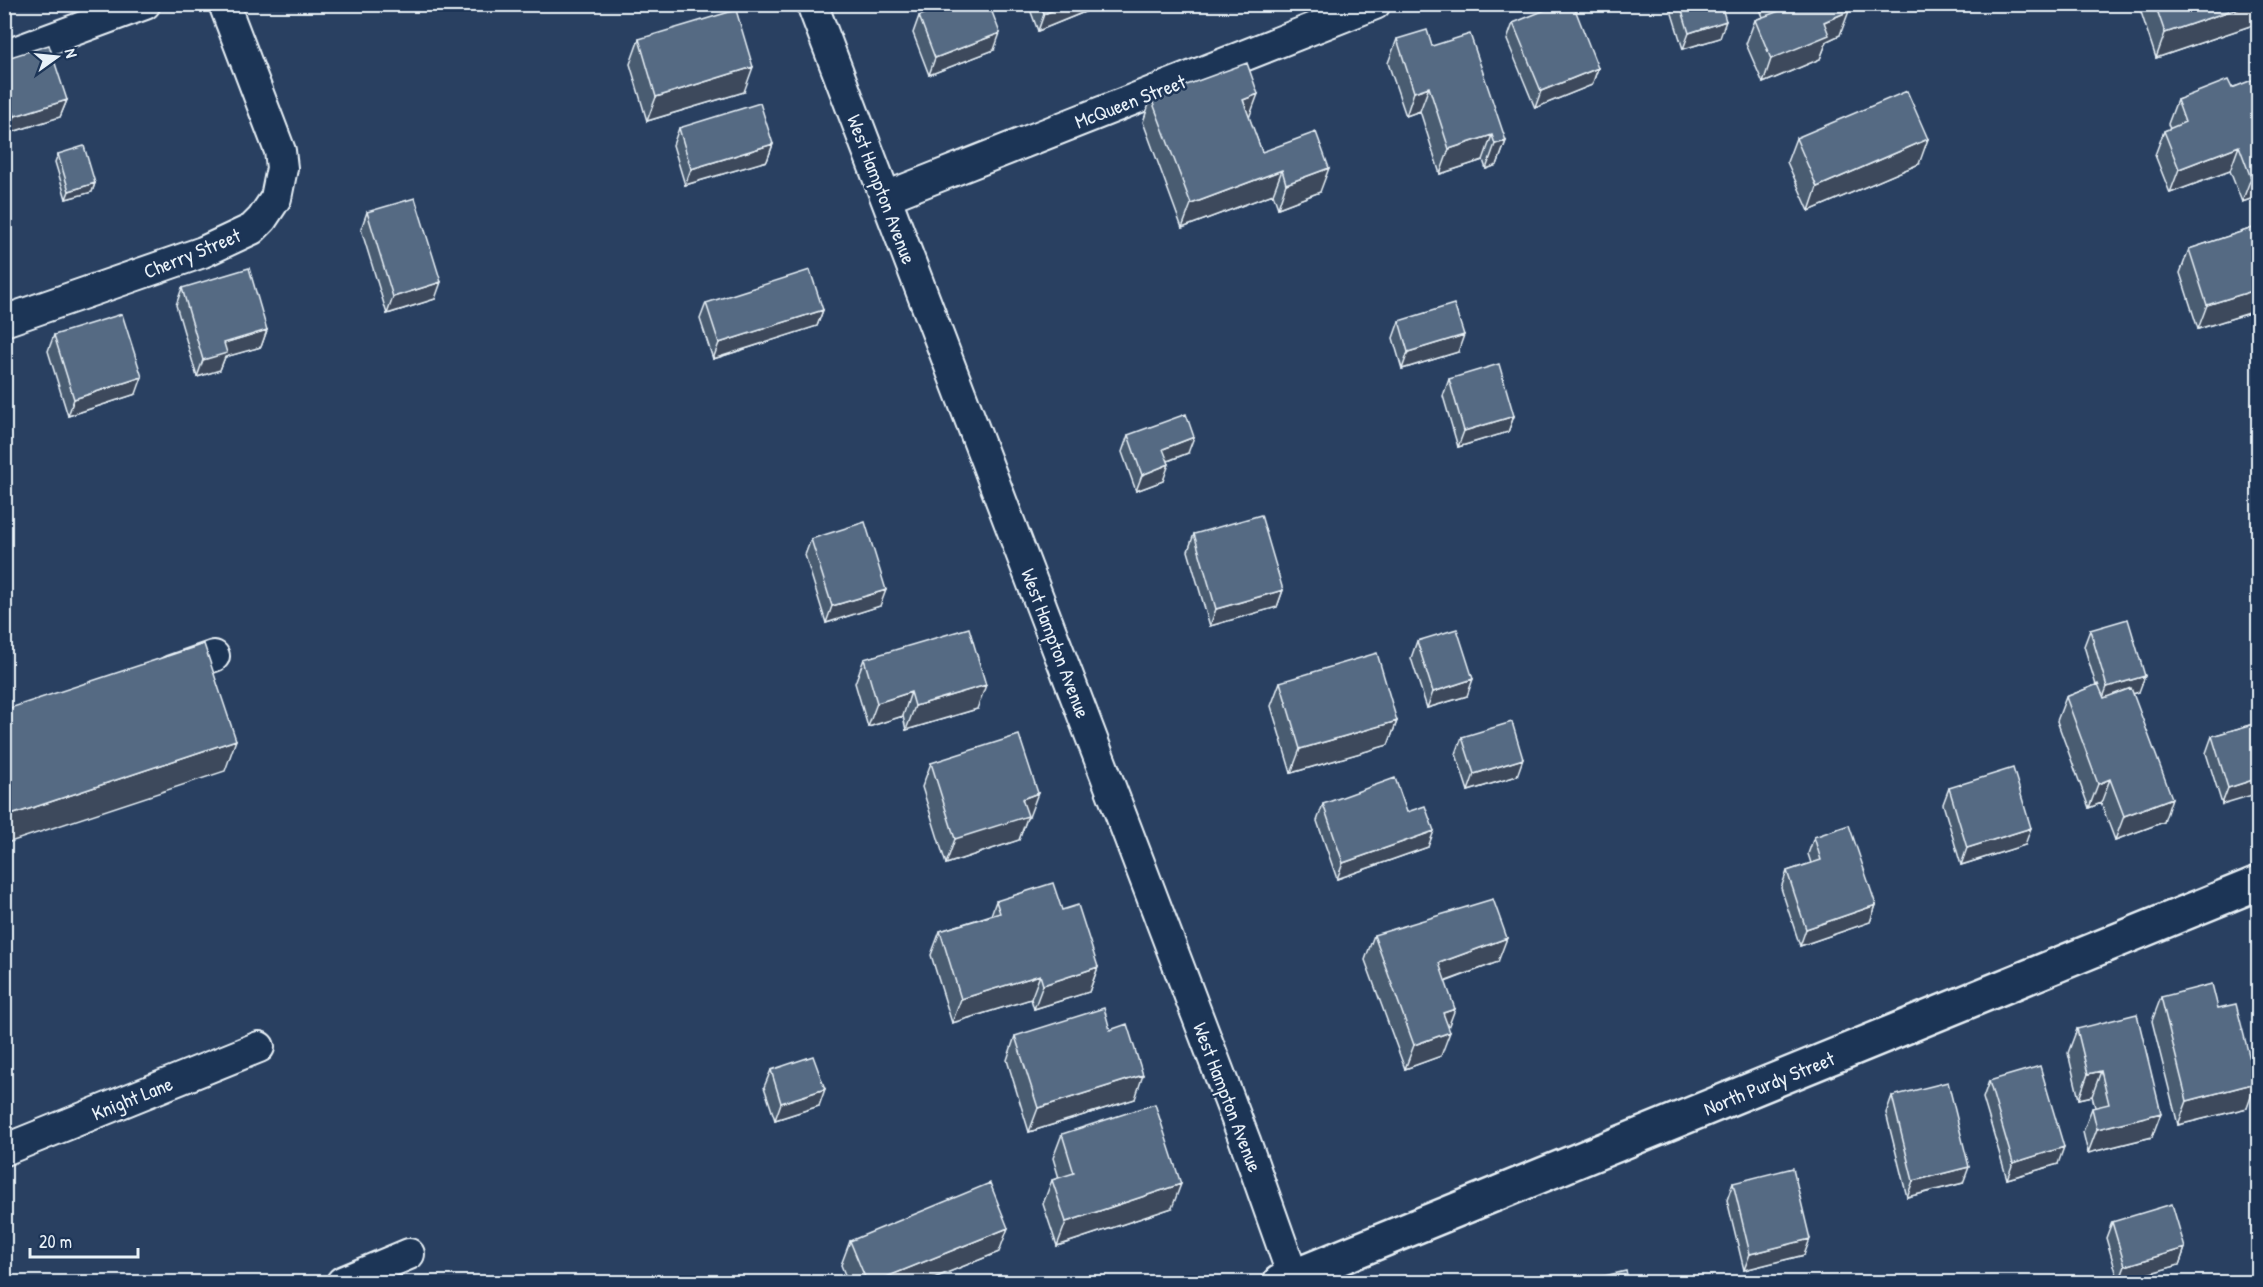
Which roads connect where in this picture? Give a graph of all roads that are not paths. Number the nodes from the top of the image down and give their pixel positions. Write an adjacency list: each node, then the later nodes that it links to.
1 (145, 4): 5 (street)
2 (224, 4): 7 (street, Cherry Street)
3 (812, 4): 6 (street, West Hampton Avenue)
4 (1375, 4): 6 (street, McQueen Street)
5 (4, 56)
6 (885, 197): 14 (street, West Hampton Avenue)
7 (4, 321)
8 (214, 656): 9 (street)
9 (148, 680)
10 (2259, 883): 14 (street, North Purdy Street)
11 (259, 1047): 12 (street, Knight Lane)
12 (4, 1150)
13 (409, 1254): 15 (street)
14 (1290, 1281)
15 (342, 1282)

